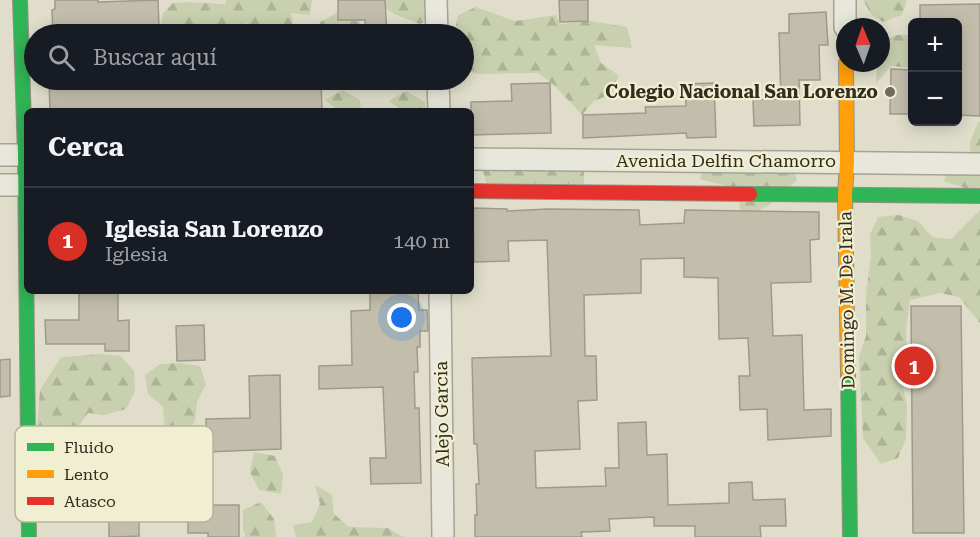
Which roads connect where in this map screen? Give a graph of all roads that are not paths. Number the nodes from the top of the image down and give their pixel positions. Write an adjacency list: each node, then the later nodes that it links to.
1 (20, 0): 8 (street)
2 (436, 0): 5 (street)
3 (845, 0): 4 (street)
4 (845, 18)
5 (437, 24)
6 (846, 72): 13 (street, Domingo M. De Irala)
7 (438, 90): 9 (street)
8 (24, 108)
9 (439, 108)
10 (0, 155): 11 (street)
11 (24, 155)
12 (474, 159): 13 (street, Avenida Delfin Chamorro)
13 (847, 162): 14 (street, Avenida Delfin Chamorro); 18 (street, Domingo M. De Irala)
14 (980, 164)
15 (0, 185): 16 (street)
16 (24, 185)
17 (474, 191): 18 (street, Avenida Delfin Chamorro)
18 (845, 195): 19 (street, Avenida Delfin Chamorro); 26 (street, Domingo M. De Irala)
19 (980, 196)
20 (27, 294): 22 (street)
21 (440, 294): 25 (street, Alejo Garcia)
22 (27, 426)
23 (28, 522): 24 (street)
24 (28, 537)
25 (443, 537)
26 (850, 537)

